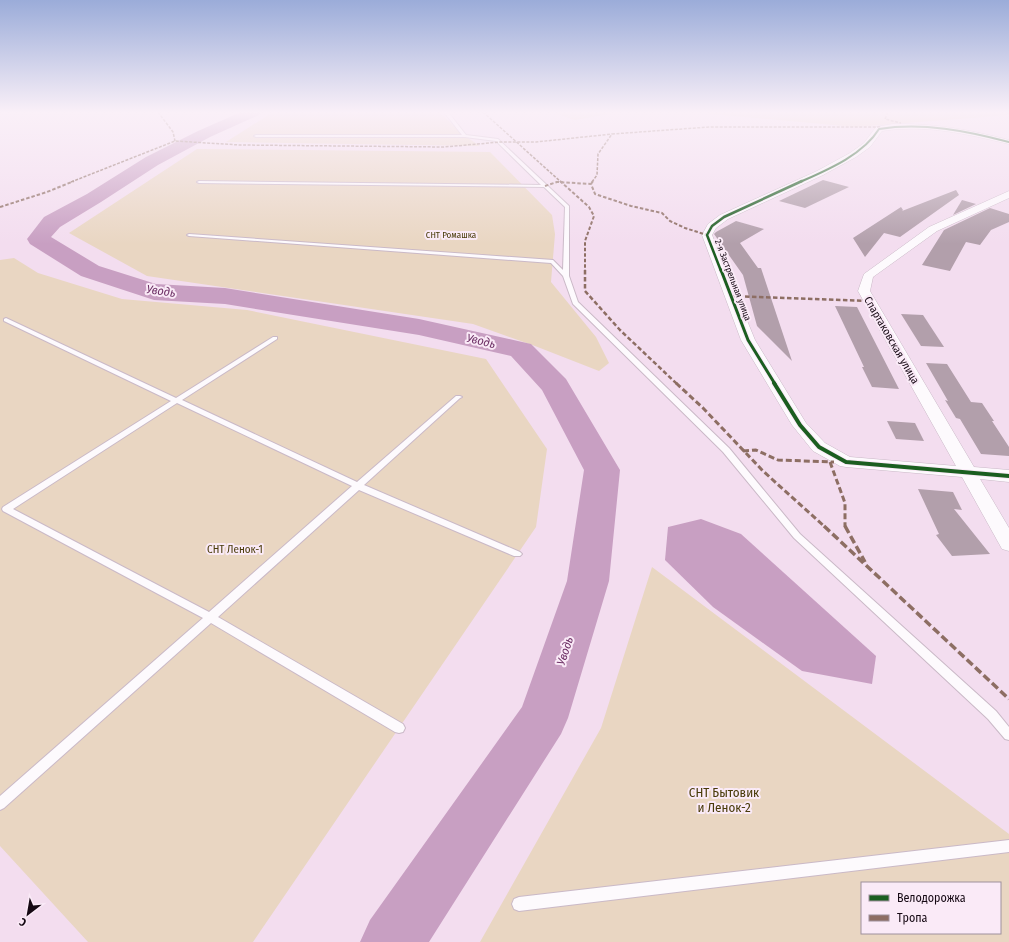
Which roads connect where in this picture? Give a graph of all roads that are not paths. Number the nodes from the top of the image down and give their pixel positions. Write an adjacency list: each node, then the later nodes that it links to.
1 (513, 156): 4 (lane)
2 (851, 156): 12 (street, 2-я Застрельная улица)
3 (199, 182): 4 (lane)
4 (544, 186): 7 (lane)
5 (1009, 194): 12 (street, Спартаковская улица)
6 (189, 235): 7 (lane)
7 (566, 276): 19 (lane)
8 (6, 320): 11 (lane)
9 (275, 338): 11 (lane)
10 (458, 397): 14 (lane)
11 (176, 400): 14 (lane); 17 (lane)
12 (968, 473): 13 (street); 15 (street, Спартаковская улица)
13 (1009, 476)
14 (358, 486): 16 (lane); 17 (lane)
15 (1009, 544)
16 (517, 554)
17 (210, 617): 18 (lane); 20 (lane)
18 (399, 728)
19 (1009, 735)
20 (0, 804)
21 (1009, 846): 22 (lane)
22 (519, 904)

